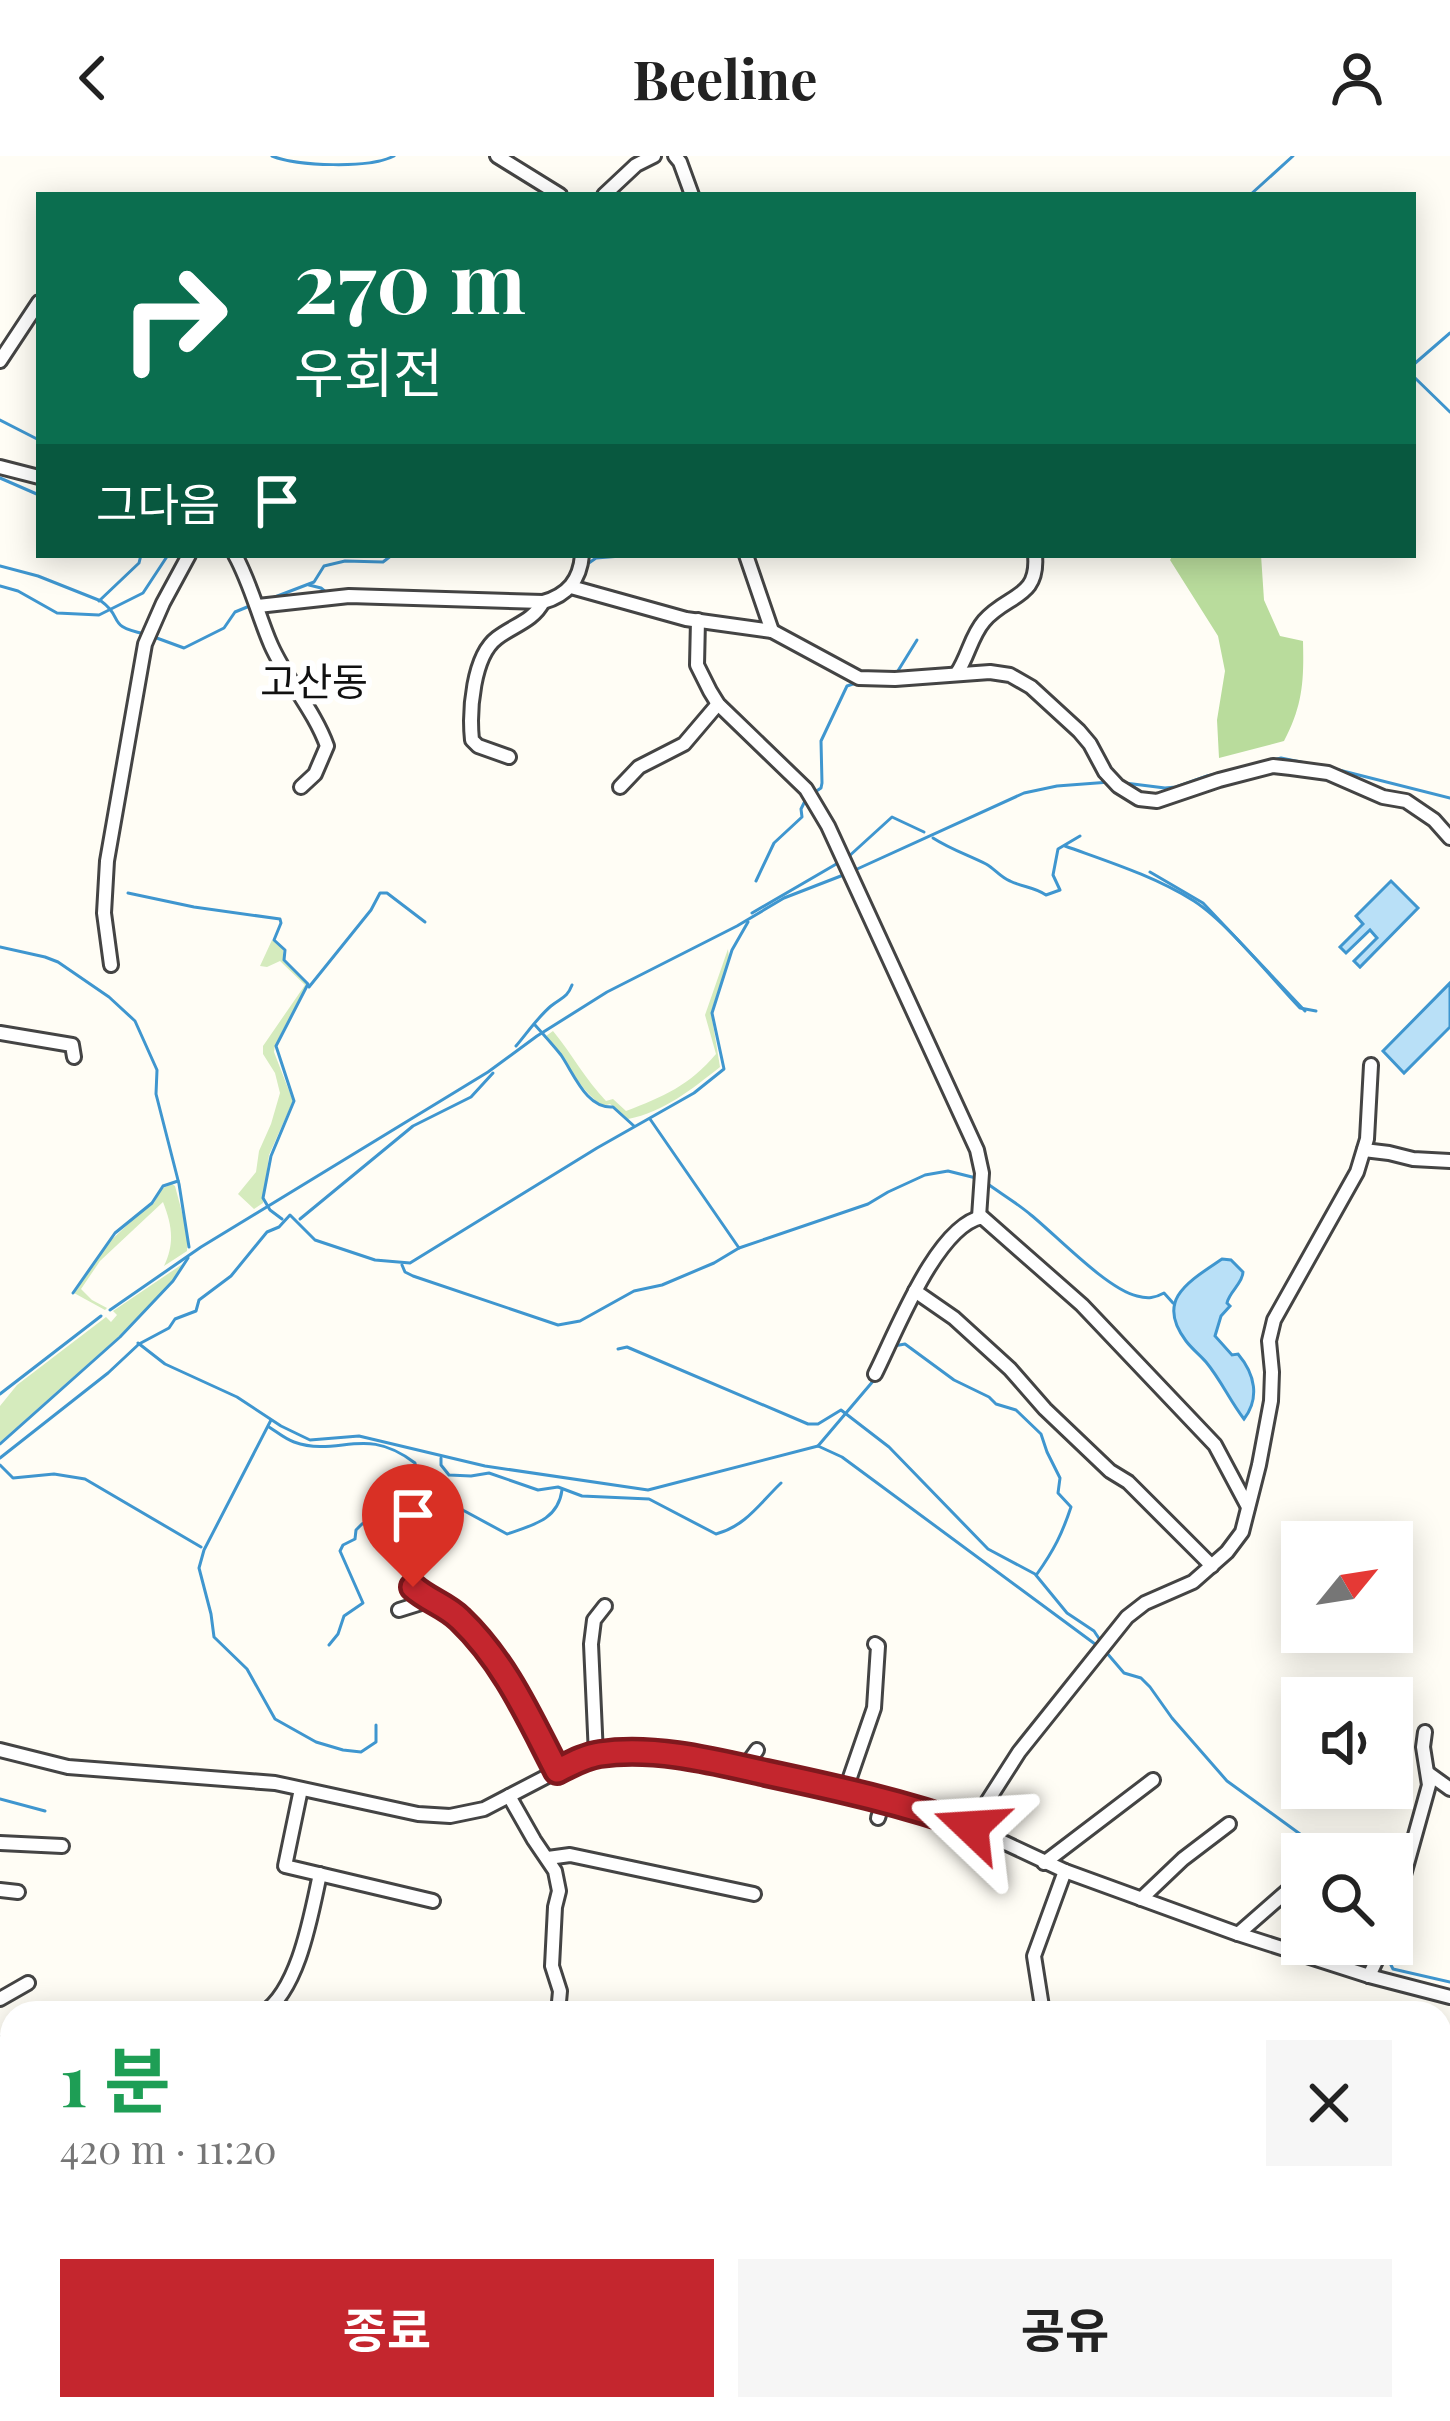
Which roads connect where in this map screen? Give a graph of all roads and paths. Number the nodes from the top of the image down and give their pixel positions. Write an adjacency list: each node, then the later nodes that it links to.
1 (497, 156): 5 (street)
2 (654, 156): 4 (street)
3 (675, 156): 7 (street)
4 (633, 160): 6 (street)
5 (555, 192)
6 (606, 192)
7 (691, 192)
8 (36, 307): 9 (street)
9 (0, 361)
10 (0, 466): 11 (street)
11 (36, 477)
12 (187, 558): 28 (street)
13 (236, 558): 19 (street)
14 (581, 558): 17 (street)
15 (747, 558): 21 (street)
16 (1035, 558): 22 (street)
17 (571, 587): 18 (street); 20 (street)
18 (543, 602): 19 (street); 24 (street)
19 (258, 606): 25 (street)
20 (698, 620): 21 (street); 23 (street)
21 (772, 631): 22 (street)
22 (957, 674): 27 (street)
23 (718, 704): 26 (street); 34 (street)
24 (509, 757)
25 (302, 787)
26 (620, 787)
27 (1450, 838)
28 (110, 965)
29 (0, 1034): 30 (street)
30 (74, 1057)
31 (1371, 1064): 32 (street)
32 (1364, 1150): 33 (street); 37 (street)
33 (1450, 1161)
34 (979, 1217): 35 (street); 37 (street)
35 (915, 1291): 36 (street); 38 (street)
36 (875, 1375)
37 (1248, 1508): 38 (street)
38 (1212, 1566): 59 (street)
39 (413, 1587): 40 (street)
40 (431, 1600): 42 (street); 49 (street)
41 (605, 1606): 47 (street)
42 (399, 1610)
43 (875, 1644): 53 (street)
44 (1425, 1732): 50 (street)
45 (0, 1750): 52 (street)
46 (758, 1750): 48 (street)
47 (596, 1755): 48 (street); 49 (street)
48 (744, 1768): 53 (street)
49 (557, 1771): 55 (street)
50 (1427, 1773): 54 (street); 61 (street)
51 (1153, 1780): 64 (street)
52 (301, 1789): 55 (street); 66 (street)
53 (846, 1790): 56 (street)
54 (1450, 1790)
55 (509, 1796): 63 (street)
56 (884, 1799): 57 (street); 59 (street)
57 (878, 1818)
58 (1229, 1824): 71 (street)
59 (971, 1827): 64 (street)
60 (0, 1843): 62 (street)
61 (1413, 1844)
62 (62, 1846)
63 (548, 1858): 69 (street); 80 (street)
64 (1044, 1863): 65 (street)
65 (1065, 1871): 71 (street); 81 (street)
66 (320, 1874): 72 (street); 79 (street)
67 (0, 1890): 68 (street)
68 (18, 1892)
69 (754, 1894)
70 (1281, 1895): 73 (street)
71 (1141, 1899): 73 (street)
72 (433, 1901)
73 (1238, 1934): 75 (street)
74 (1375, 1965): 75 (street)
75 (1370, 1976): 77 (street)
76 (28, 1983): 78 (street)
77 (1450, 1996)
78 (0, 1999)
79 (276, 2001)
80 (559, 2001)
81 (1040, 2001)

